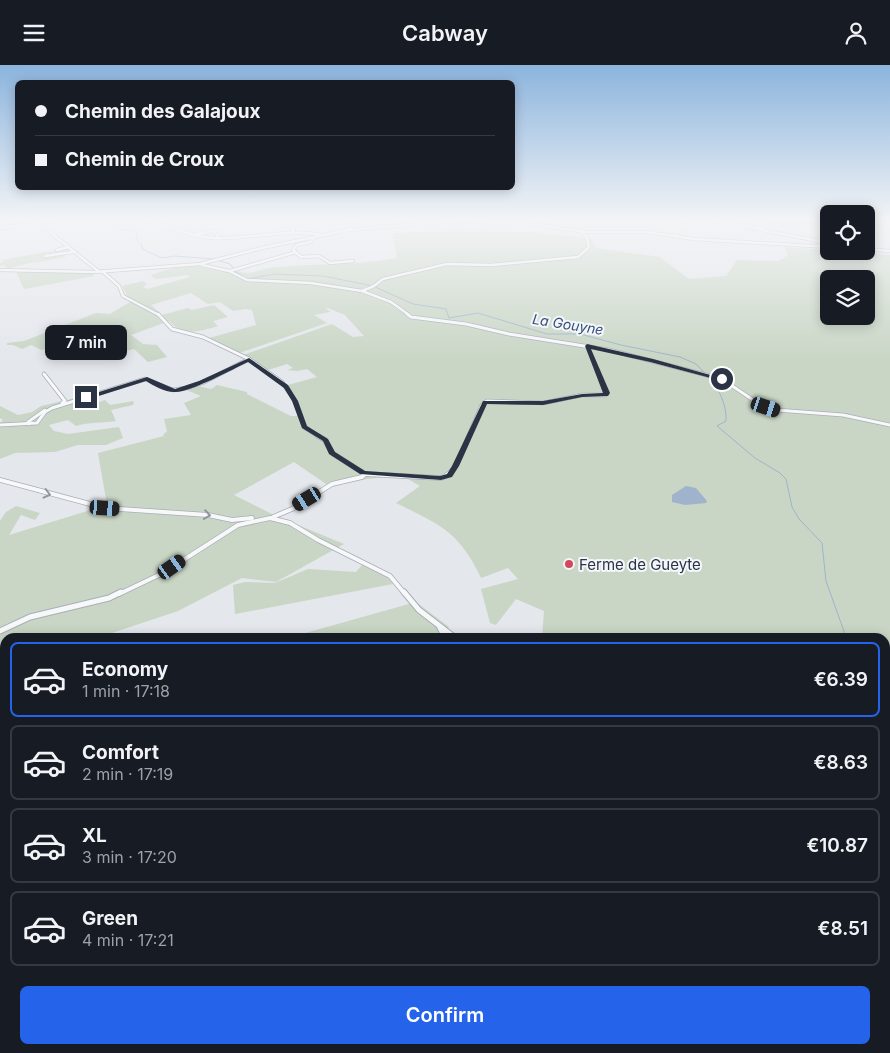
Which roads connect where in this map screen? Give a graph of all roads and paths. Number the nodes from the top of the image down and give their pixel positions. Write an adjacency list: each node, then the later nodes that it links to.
1 (93, 266): 7 (street)
2 (156, 266): 7 (street)
3 (209, 266): 8 (street)
4 (247, 266): 8 (street)
5 (438, 266): 9 (street)
6 (0, 270): 7 (street)
7 (100, 271): 11 (street)
8 (229, 271): 9 (street)
9 (362, 291): 10 (street)
10 (587, 346): 15 (street); 16 (street)
11 (249, 359): 13 (street); 16 (street)
12 (44, 375): 13 (street)
13 (29, 424): 14 (street)
14 (0, 425)
15 (890, 425)
16 (365, 474): 18 (street)
17 (0, 480): 19 (street, one-way to 19)
18 (270, 518): 19 (street); 20 (street)
19 (260, 519): 21 (street)
20 (440, 628): 22 (street); 23 (street)
21 (0, 631)
22 (443, 633)
23 (448, 633)

